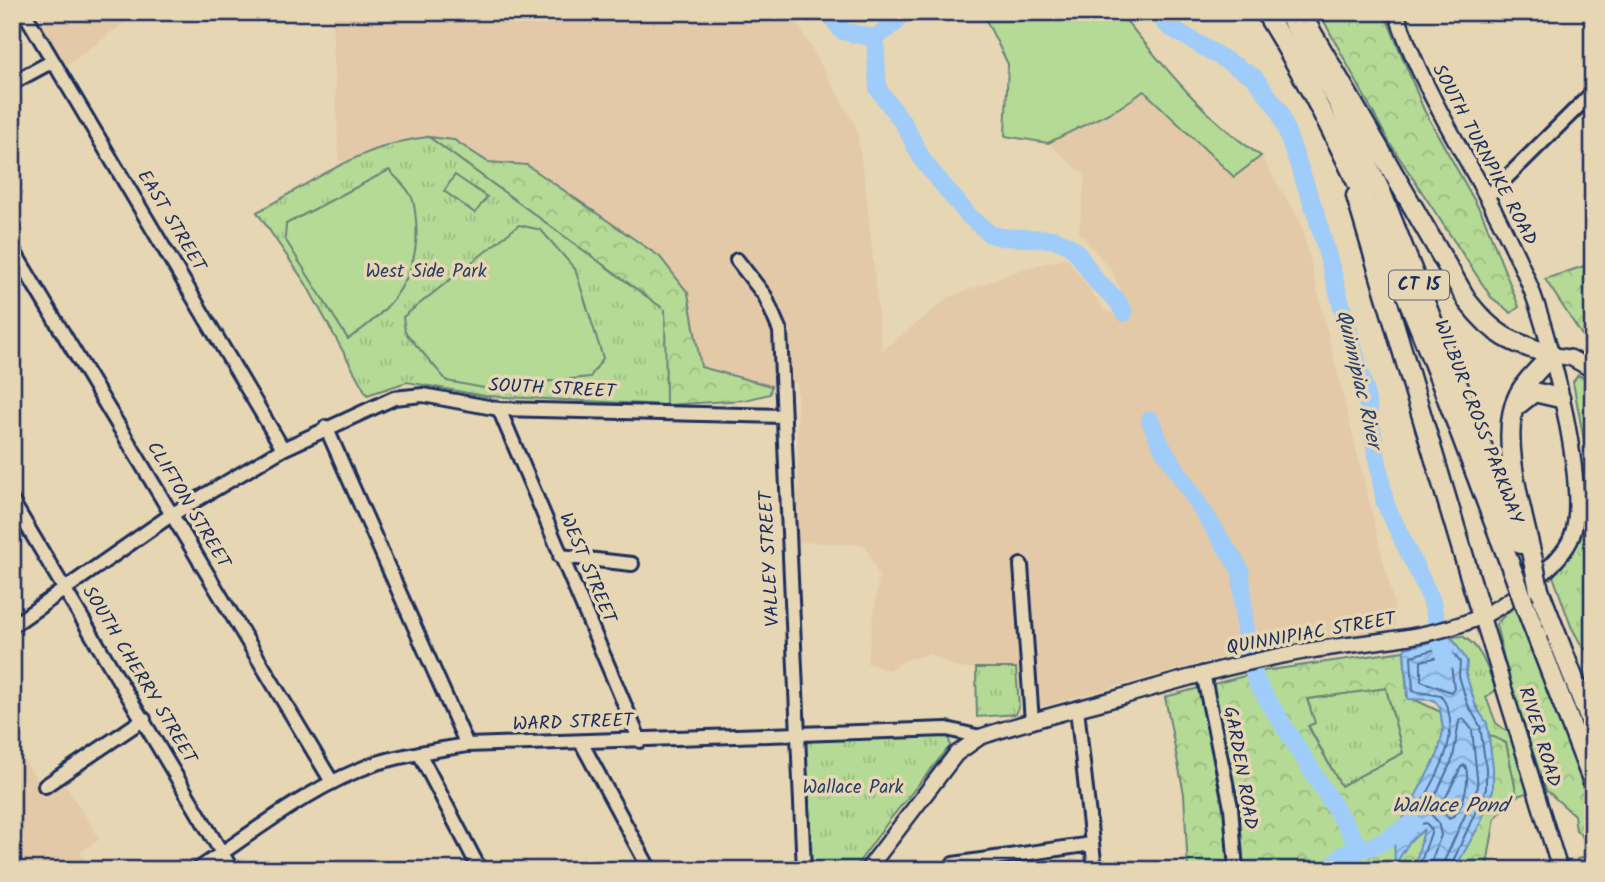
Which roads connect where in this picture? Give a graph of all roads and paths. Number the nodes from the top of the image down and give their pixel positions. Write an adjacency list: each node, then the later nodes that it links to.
1 (24, 12): 6 (street, EAST STREET)
2 (1265, 12): 9 (highway, WILBUR CROSS PARKWAY / CT 15)
3 (1287, 12): 26 (highway, WILBUR CROSS PARKWAY / CT 15)
4 (1300, 12): 13 (highway)
5 (1396, 12): 10 (main road, SOUTH TURNPIKE ROAD)
6 (53, 61): 7 (street); 20 (street, EAST STREET)
7 (12, 83)
8 (1593, 92): 10 (street)
9 (1342, 149): 28 (highway); 42 (highway, WILBUR CROSS PARKWAY / CT 15, bridge)
10 (1488, 196): 13 (main road, SOUTH TURNPIKE ROAD)
11 (12, 248): 22 (street, CLIFTON STREET)
12 (737, 260): 18 (street, VALLEY STREET)
13 (1552, 355): 14 (main road); 15 (main road, QUINNIPIAC STREET); 17 (highway)
14 (1593, 370)
15 (1560, 398): 17 (highway); 28 (main road, QUINNIPIAC STREET)
16 (499, 409): 18 (street, SOUTH STREET); 19 (street, SOUTH STREET); 23 (street, WEST STREET)
17 (1512, 412): 26 (highway)
18 (782, 416): 35 (street, VALLEY STREET)
19 (326, 427): 20 (street, SOUTH STREET); 39 (street)
20 (283, 449): 22 (street, SOUTH STREET)
21 (12, 501): 27 (street, SOUTH CHERRY STREET)
22 (171, 515): 27 (street, SOUTH STREET); 41 (street, CLIFTON STREET)
23 (560, 556): 24 (street); 37 (street, WEST STREET)
24 (632, 564)
25 (1021, 565): 33 (street)
26 (1532, 566): 34 (highway, WILBUR CROSS PARKWAY / CT 15, bridge)
27 (64, 590): 29 (street, SOUTH STREET); 32 (street, SOUTH CHERRY STREET)
28 (1482, 617): 30 (main road, QUINNIPIAC STREET); 55 (main road, RIVER ROAD)
29 (12, 626)
30 (1203, 673): 31 (main road, QUINNIPIAC STREET); 54 (street, GARDEN ROAD)
31 (1077, 709): 33 (main road, QUINNIPIAC STREET); 44 (street)
32 (144, 719): 43 (street); 45 (street, SOUTH CHERRY STREET)
33 (1032, 722): 36 (main road, QUINNIPIAC STREET)
34 (1593, 728)
35 (799, 735): 36 (street, WARD STREET); 37 (street, WARD STREET); 51 (street, VALLEY STREET)
36 (980, 737): 52 (main road, QUINNIPIAC STREET)
37 (640, 741): 38 (street, WARD STREET)
38 (580, 742): 39 (street, WARD STREET); 47 (street)
39 (467, 745): 40 (street, WARD STREET)
40 (419, 753): 41 (street, WARD STREET); 50 (street)
41 (332, 782): 45 (street, WARD STREET)
42 (1593, 782)
43 (45, 786)
44 (1092, 844): 46 (street); 53 (street)
45 (222, 853): 48 (street, WARD STREET); 49 (street, SOUTH CHERRY STREET)
46 (953, 864)
47 (645, 868)
48 (197, 870)
49 (232, 870)
50 (480, 870)
51 (804, 870)
52 (867, 870)
53 (1096, 870)
54 (1236, 870)
55 (1560, 870)

